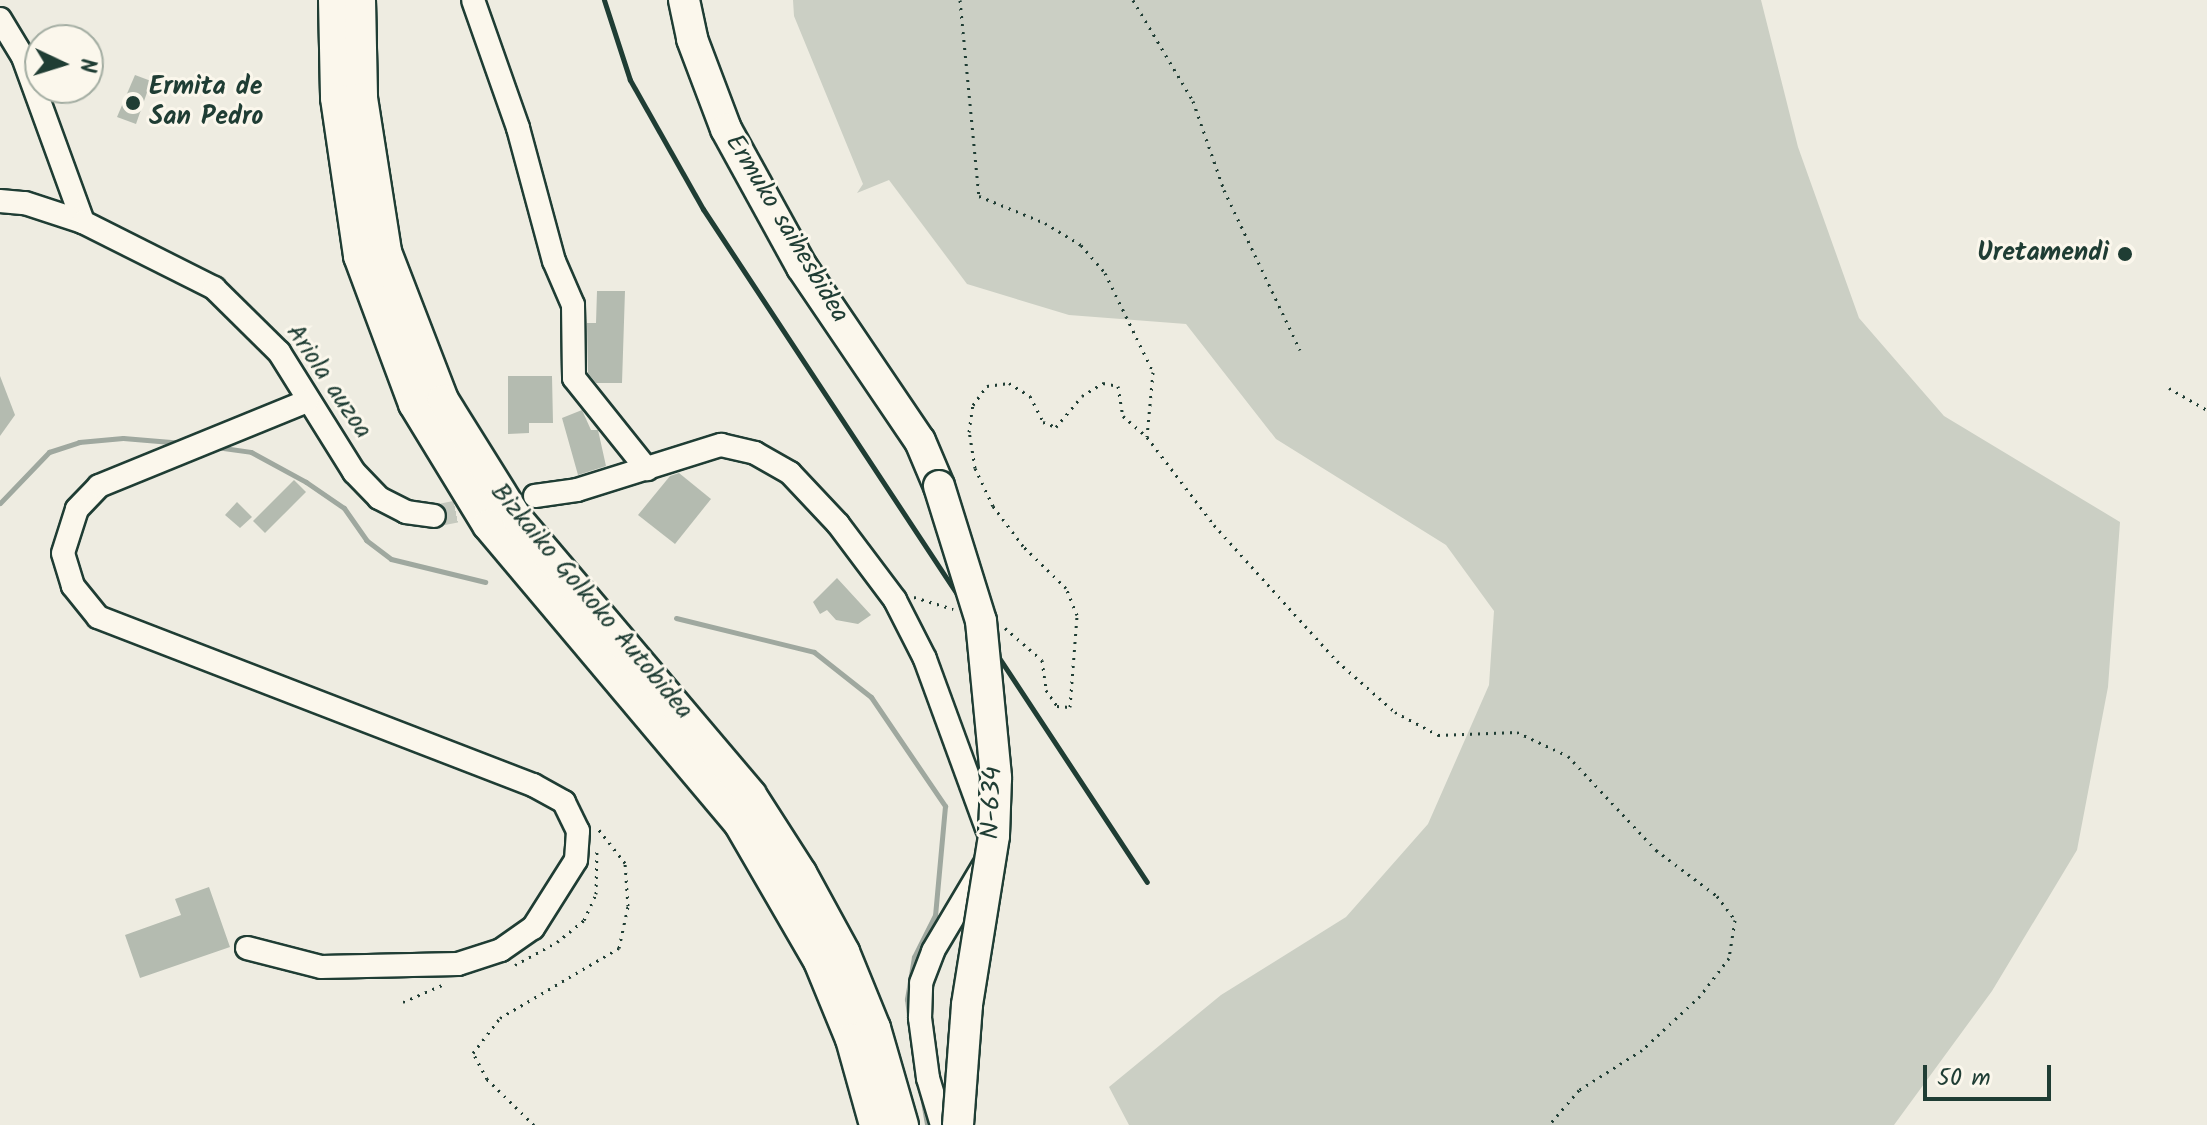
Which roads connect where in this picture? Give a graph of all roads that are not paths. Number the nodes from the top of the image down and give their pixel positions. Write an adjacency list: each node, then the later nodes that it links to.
1 (334, 0): 16 (highway, Bizkaiko Golkoko Autobidea)
2 (360, 0): 17 (highway, Bizkaiko Golkoko Autobidea)
3 (473, 0): 11 (street)
4 (684, 0): 12 (highway, Ermuko saihesbidea)
5 (0, 19): 9 (street)
6 (0, 201): 7 (street, Ariola auzoa)
7 (25, 203): 8 (street); 9 (street, Ariola auzoa)
8 (0, 216)
9 (83, 222): 10 (street, Ariola auzoa)
10 (307, 401): 14 (street, Ariola auzoa); 15 (street)
11 (647, 469): 13 (street); 18 (street)
12 (939, 486): 19 (highway, N-634, bridge)
13 (535, 496)
14 (434, 516)
15 (247, 948)
16 (875, 1125)
17 (903, 1125)
18 (942, 1125)
19 (958, 1125)

